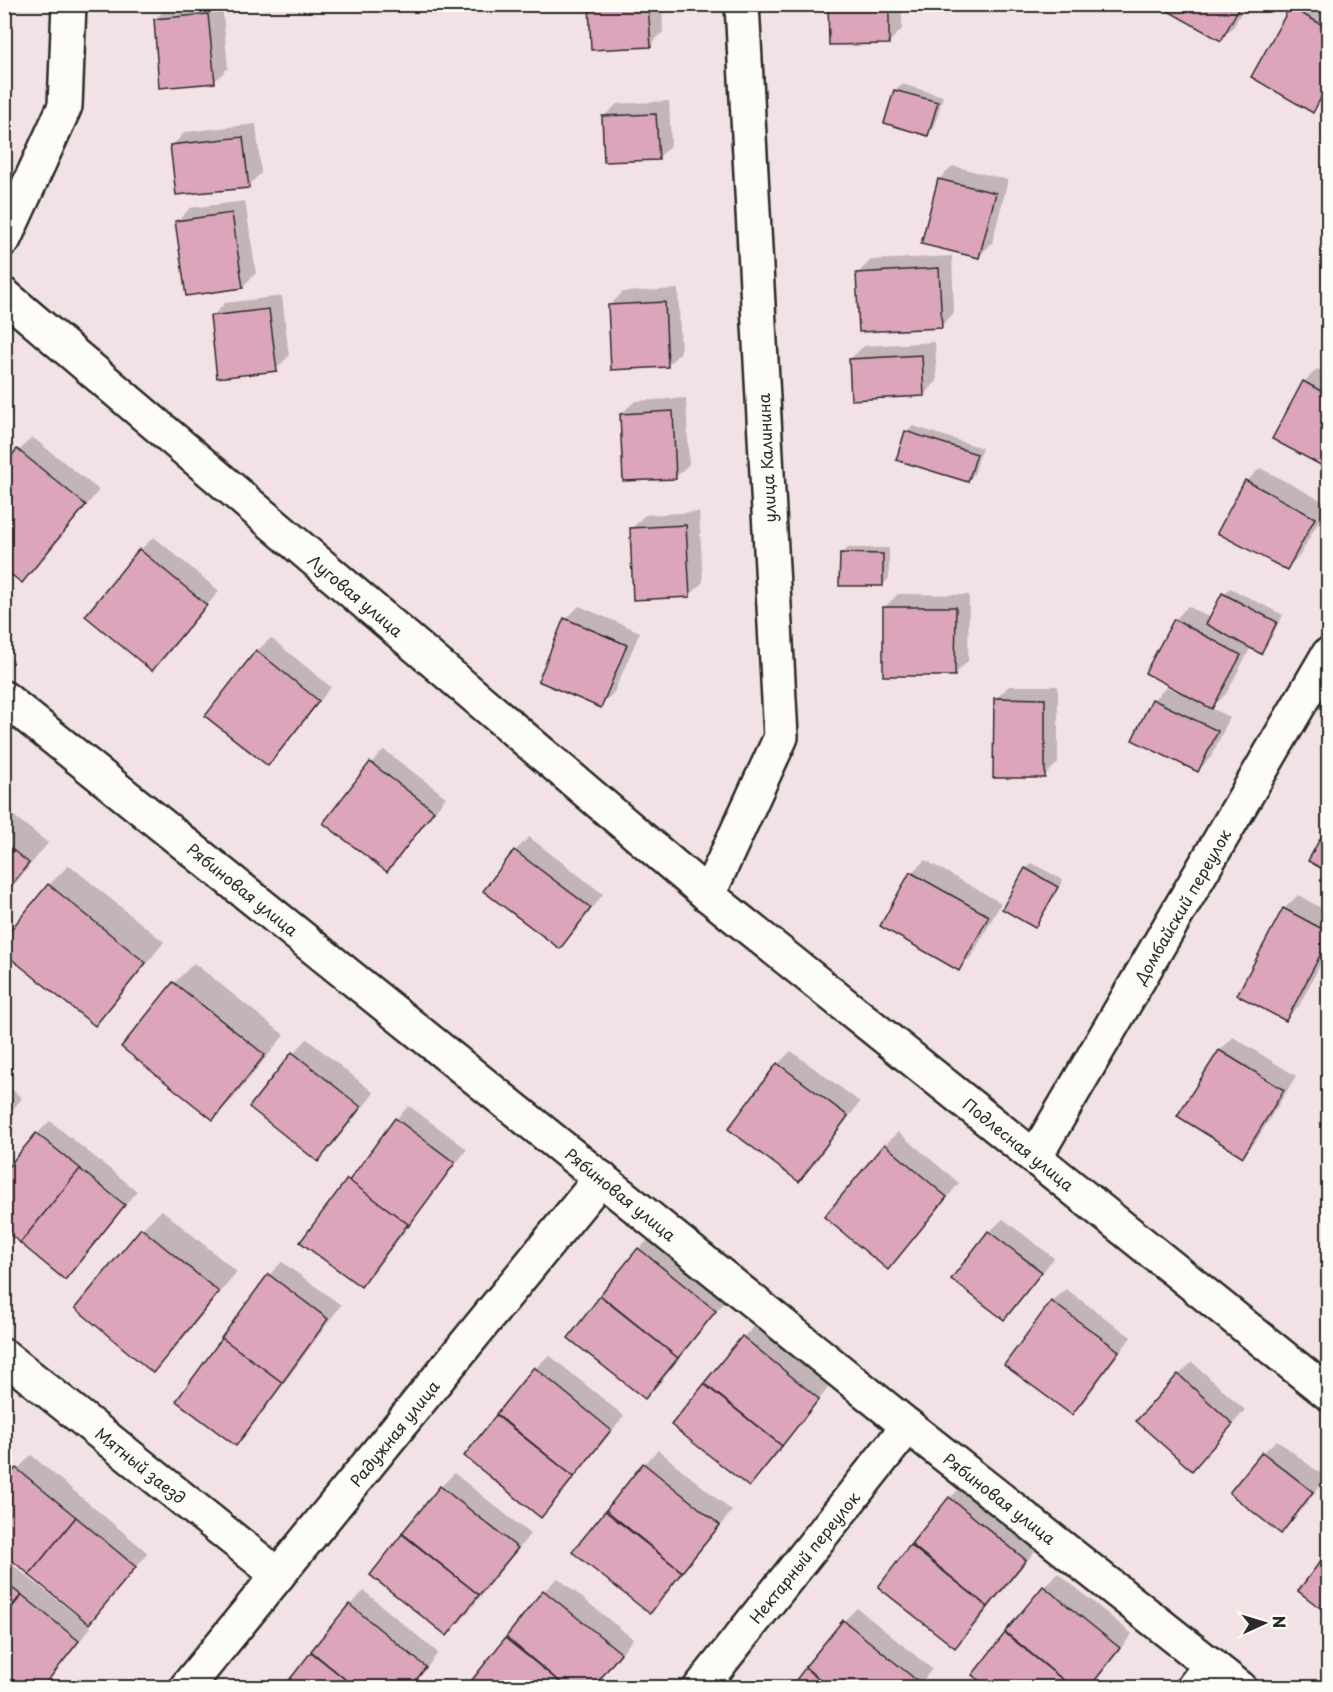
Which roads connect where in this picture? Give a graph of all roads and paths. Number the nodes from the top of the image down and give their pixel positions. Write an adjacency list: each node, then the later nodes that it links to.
1 (69, 4): 3 (street)
2 (742, 4): 7 (street, улица Калинина)
3 (4, 239)
4 (4, 295): 7 (street, Луговая улица)
5 (1327, 662): 8 (street, Домбайский переулок)
6 (4, 698): 9 (street, Рябиновая улица)
7 (708, 895): 8 (street, Подлесная улица)
8 (1035, 1157): 11 (street, Подлесная улица)
9 (601, 1178): 12 (street, Рябиновая улица); 13 (street, Радужная улица)
10 (4, 1356): 13 (street, Мятный заезд)
11 (1329, 1393)
12 (908, 1426): 14 (street, Рябиновая улица); 16 (street, Нектарный переулок)
13 (278, 1575): 15 (street, Радужная улица)
14 (1202, 1676): 17 (street, Рябиновая улица)
15 (186, 1688)
16 (699, 1688)
17 (1240, 1688)

